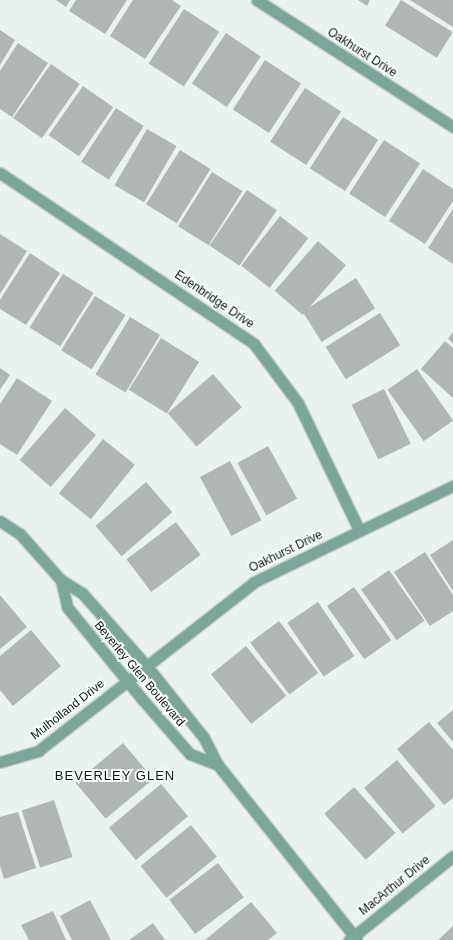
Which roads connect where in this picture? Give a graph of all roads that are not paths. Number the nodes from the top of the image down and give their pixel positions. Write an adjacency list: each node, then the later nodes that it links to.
1 (257, 0): 2 (street, Oakhurst Drive)
2 (453, 126)
3 (0, 173): 6 (street, Edenbridge Drive)
4 (453, 486): 6 (street, Oakhurst Drive)
5 (0, 521): 7 (street, Beverley Glen Boulevard)
6 (359, 530): 8 (street, Oakhurst Drive)
7 (62, 580): 8 (street, Beverley Glen Boulevard); 9 (street, Beverley Glen Boulevard)
8 (146, 665): 9 (street, Mulholland Drive); 11 (street, Beverley Glen Boulevard)
9 (126, 680): 10 (street, Mulholland Drive); 11 (street, Beverley Glen Boulevard)
10 (0, 762)
11 (218, 765): 13 (street, Beverley Glen Boulevard)
12 (453, 856): 13 (street, MacArthur Drive)
13 (353, 939)

